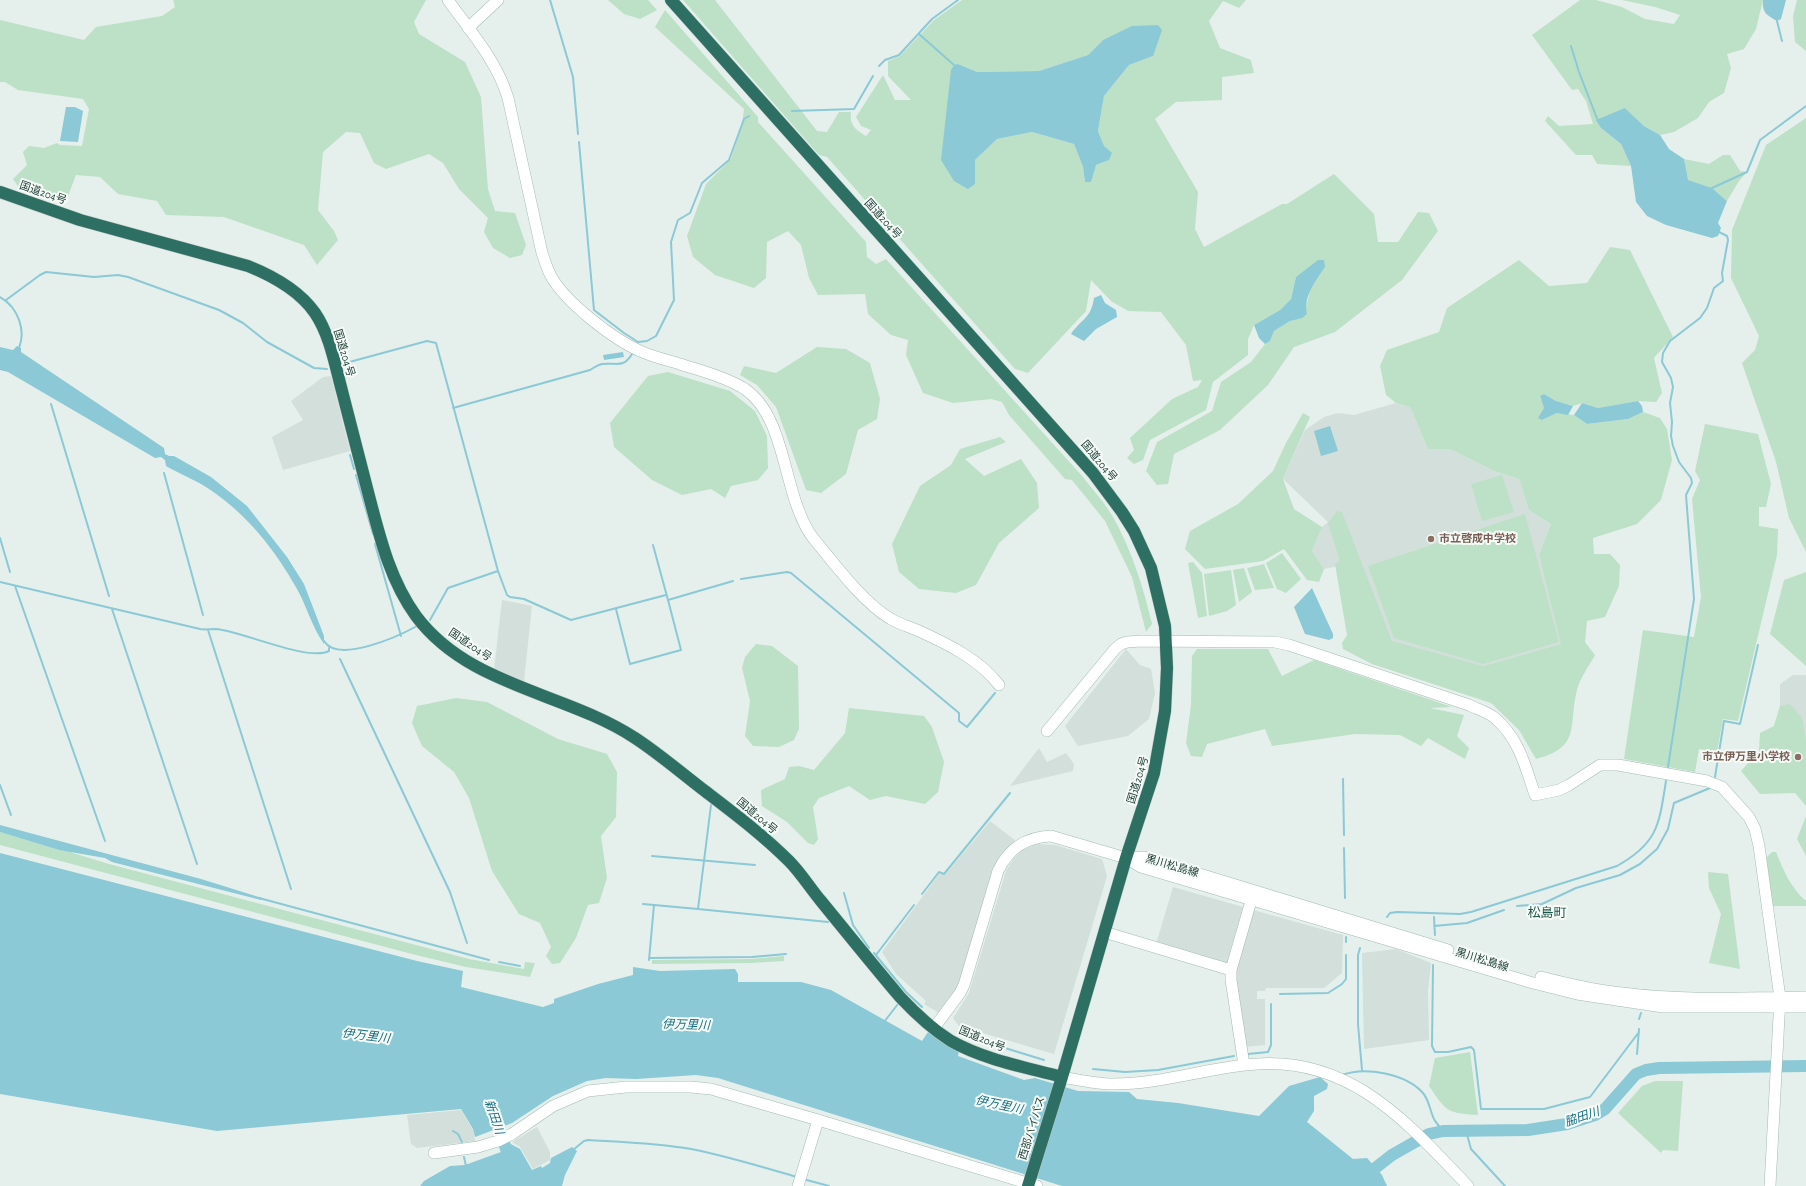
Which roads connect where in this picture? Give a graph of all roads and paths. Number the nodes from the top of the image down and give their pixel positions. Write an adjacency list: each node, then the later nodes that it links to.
1 (448, 0): 4 (street)
2 (498, 0): 4 (street)
3 (671, 0): 6 (highway, 国道204号)
4 (468, 28): 7 (street)
5 (0, 192): 16 (highway, 国道204号)
6 (1167, 642): 8 (street); 9 (highway, 国道204号); 14 (street)
7 (999, 685)
8 (1047, 731)
9 (1126, 858): 10 (street, 黒川松島線); 11 (highway, 国道204号); 16 (street, 黒川松島線)
10 (1252, 895): 12 (street); 14 (street, 黒川松島線)
11 (1104, 932): 12 (street); 18 (highway, 国道204号)
12 (1231, 970): 17 (street)
13 (1806, 997): 14 (street, 黒川松島線)
14 (1780, 1002): 15 (street, 黒川松島線); 24 (street)
15 (1806, 1007)
16 (934, 1028): 18 (highway, 国道204号)
17 (1244, 1065): 18 (street); 23 (street)
18 (1060, 1083): 21 (highway, 西部バイパス)
19 (818, 1120): 20 (street); 21 (street); 22 (street)
20 (434, 1153)
21 (1031, 1184)
22 (799, 1185)
23 (1468, 1186)
24 (1770, 1186)

